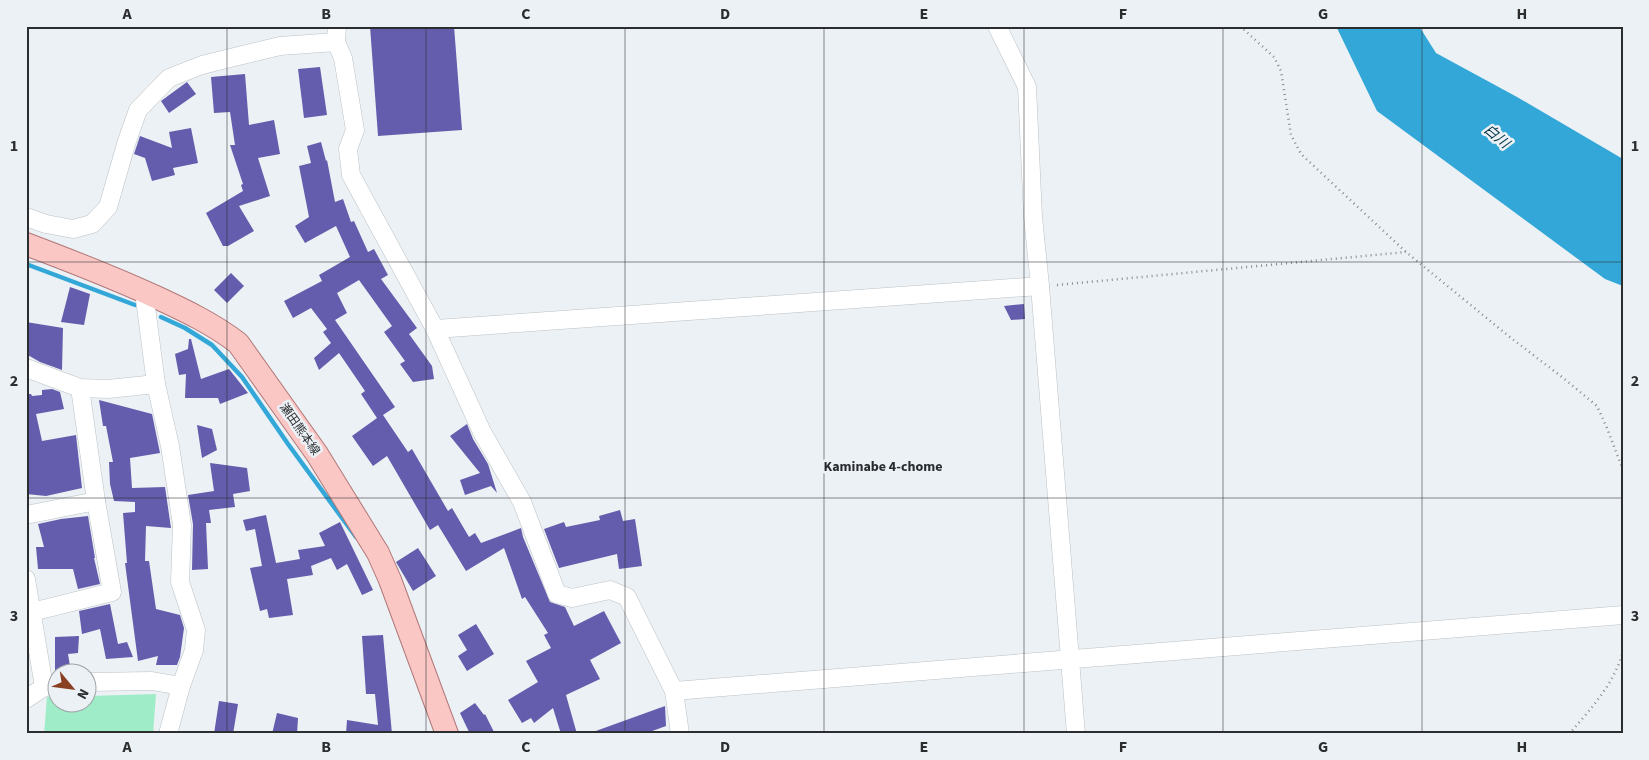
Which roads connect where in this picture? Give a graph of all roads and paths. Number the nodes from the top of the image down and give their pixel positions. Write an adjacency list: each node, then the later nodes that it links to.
1 (997, 26): 7 (street)
2 (1240, 26): 6 (path)
3 (336, 34): 4 (street); 9 (street)
4 (26, 217)
5 (26, 244): 8 (main road, 瀬田熊本線)
6 (1406, 252): 7 (path); 13 (path)
7 (1040, 286): 9 (street); 20 (street)
8 (144, 292): 11 (street); 28 (main road, 瀬田熊本線)
9 (435, 329): 25 (street)
10 (26, 368): 12 (street)
11 (156, 384): 12 (street); 23 (street)
12 (80, 388): 14 (street)
13 (1623, 470)
14 (96, 502): 15 (street); 17 (street)
15 (26, 516)
16 (26, 579): 17 (street)
17 (32, 612): 21 (street)
18 (1623, 615): 20 (street)
19 (1623, 651): 31 (path)
20 (1071, 659): 25 (street); 30 (street)
21 (48, 674)
22 (98, 682): 23 (street)
23 (181, 686): 27 (street)
24 (48, 688): 26 (street)
25 (674, 690): 29 (street)
26 (26, 699)
27 (168, 734)
28 (446, 734)
29 (680, 734)
30 (1076, 734)
31 (1569, 734)

